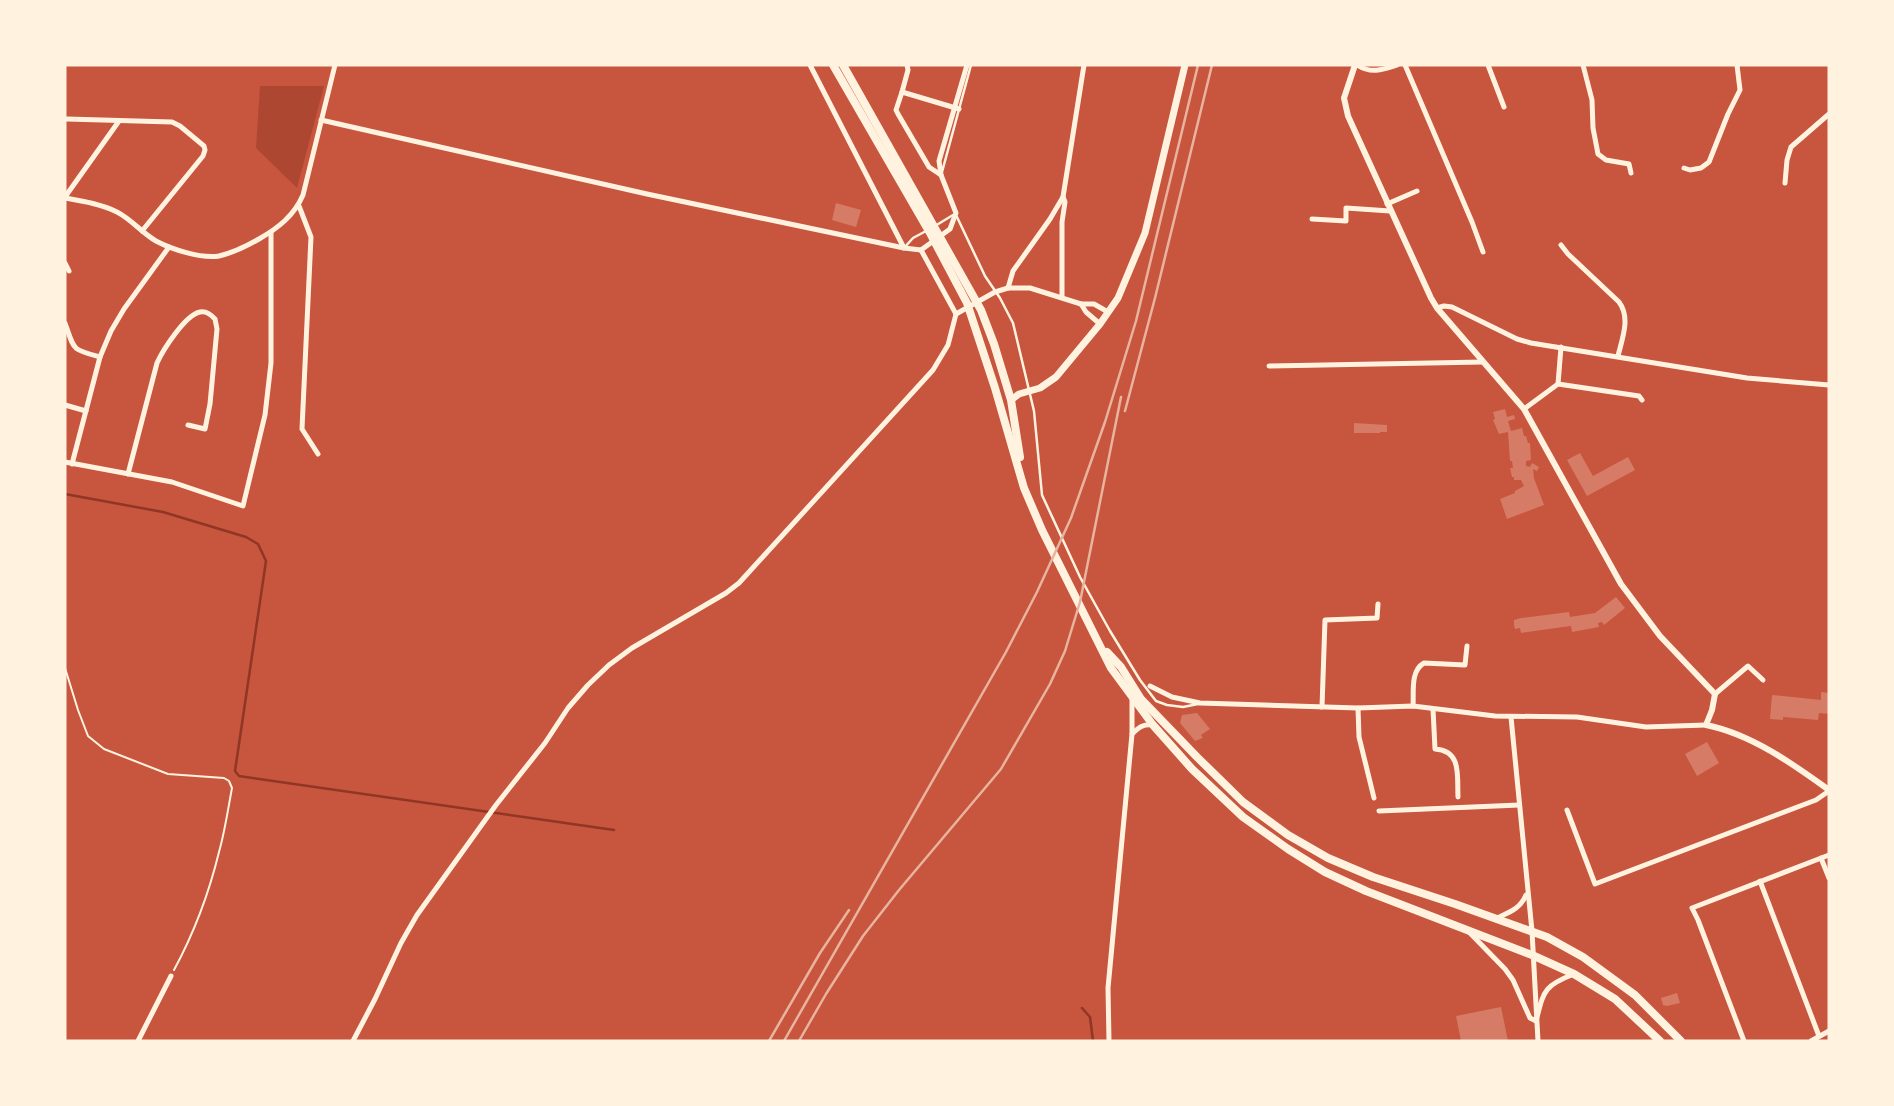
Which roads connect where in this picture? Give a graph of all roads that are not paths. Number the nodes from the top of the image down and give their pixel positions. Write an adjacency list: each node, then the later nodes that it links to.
1 (335, 65): 20 (street)
2 (810, 65): 40 (street)
3 (833, 65): 31 (main road)
4 (843, 65): 31 (main road)
5 (907, 65): 15 (street)
6 (969, 65): 17 (street)
7 (1084, 65): 28 (street)
8 (1185, 65): 50 (main road)
9 (1356, 65): 10 (street); 30 (street)
10 (1397, 65)
11 (1405, 65): 42 (street)
12 (1488, 65): 16 (street)
13 (1583, 65): 23 (street)
14 (1737, 65): 22 (street)
15 (902, 92): 17 (street); 24 (street)
16 (1504, 107)
17 (957, 109): 24 (street)
18 (1829, 114): 25 (street)
19 (66, 119): 21 (street)
20 (321, 120): 29 (street); 40 (street)
21 (119, 121): 27 (street); 36 (street)
22 (1684, 168)
23 (1631, 173)
24 (941, 175): 32 (street)
25 (1785, 183)
26 (1417, 191): 30 (street)
27 (65, 197): 36 (street)
28 (1063, 197): 33 (street); 35 (street)
29 (299, 206): 37 (street); 69 (street)
30 (1389, 207): 34 (street); 49 (street)
31 (922, 211): 62 (main road); 67 (main road)
32 (956, 213): 40 (lane); 41 (street); 46 (lane)
33 (1050, 219): 35 (street); 45 (street)
34 (1312, 219)
35 (1062, 222): 47 (street)
36 (142, 231): 39 (street)
37 (271, 232): 39 (street); 71 (street)
38 (1561, 245): 55 (street)
39 (169, 247): 56 (street)
40 (904, 248): 41 (street)
41 (920, 250): 51 (street)
42 (1483, 252)
43 (65, 263): 44 (street)
44 (69, 271)
45 (1008, 288): 46 (street); 47 (street)
46 (995, 292): 51 (street); 61 (lane)
47 (1062, 297): 48 (street)
48 (1081, 304): 50 (street); 53 (street)
49 (1437, 308): 54 (street); 57 (street)
50 (1108, 312): 53 (main road)
51 (956, 314): 110 (street)
52 (65, 323): 56 (street)
53 (1100, 324): 61 (main road)
54 (1561, 347): 55 (street); 59 (street)
55 (1618, 356): 60 (street)
56 (100, 357): 66 (street)
57 (1483, 362): 58 (street); 65 (street)
58 (1269, 366)
59 (1558, 384): 63 (street); 65 (street)
60 (1829, 385)
61 (1029, 391): 62 (main road); 77 (lane)
62 (1011, 400): 67 (main road); 72 (main road)
63 (1642, 400)
64 (65, 405): 66 (street)
65 (1524, 409): 78 (street)
66 (86, 411): 70 (street)
67 (1002, 412): 72 (main road)
68 (188, 425): 71 (street)
69 (318, 454)
70 (68, 463): 71 (street)
71 (128, 474)
72 (1024, 488): 74 (main road)
73 (1378, 604): 82 (street)
74 (1101, 645): 79 (main road); 100 (main road)
75 (1467, 646): 81 (street)
76 (1763, 680): 78 (street)
77 (1149, 688): 80 (street); 80 (lane)
78 (1715, 694): 87 (street)
79 (1132, 697): 86 (main road); 88 (street)
80 (1200, 703): 82 (street)
81 (1413, 706): 83 (street); 84 (street)
82 (1322, 707): 83 (street)
83 (1358, 708): 91 (street)
84 (1433, 709): 85 (street); 90 (street)
85 (1511, 717): 87 (street); 92 (street)
86 (1153, 725): 88 (street); 101 (main road)
87 (1706, 725): 89 (street)
88 (1132, 734): 111 (street)
89 (1829, 790): 93 (street)
90 (1458, 797)
91 (1374, 798)
92 (1519, 805): 94 (street); 99 (street)
93 (1567, 810)
94 (1378, 811)
95 (1829, 855): 96 (street)
96 (1821, 858): 97 (street); 98 (street)
97 (1829, 878)
98 (1760, 881): 108 (street); 115 (street)
99 (1528, 892): 100 (street); 102 (street)
100 (1496, 919): 102 (main road)
101 (1468, 930): 103 (main road); 106 (street)
102 (1532, 931): 103 (street); 114 (main road)
103 (1532, 955): 104 (main road); 106 (street)
104 (1574, 974): 106 (street); 113 (main road)
105 (171, 976): 109 (street)
106 (1536, 1021): 112 (street)
107 (1829, 1031): 108 (street)
108 (1819, 1036): 116 (street)
109 (138, 1041)
110 (352, 1041)
111 (1109, 1041)
112 (1538, 1041)
113 (1660, 1041)
114 (1681, 1041)
115 (1744, 1041)
116 (1811, 1041)

